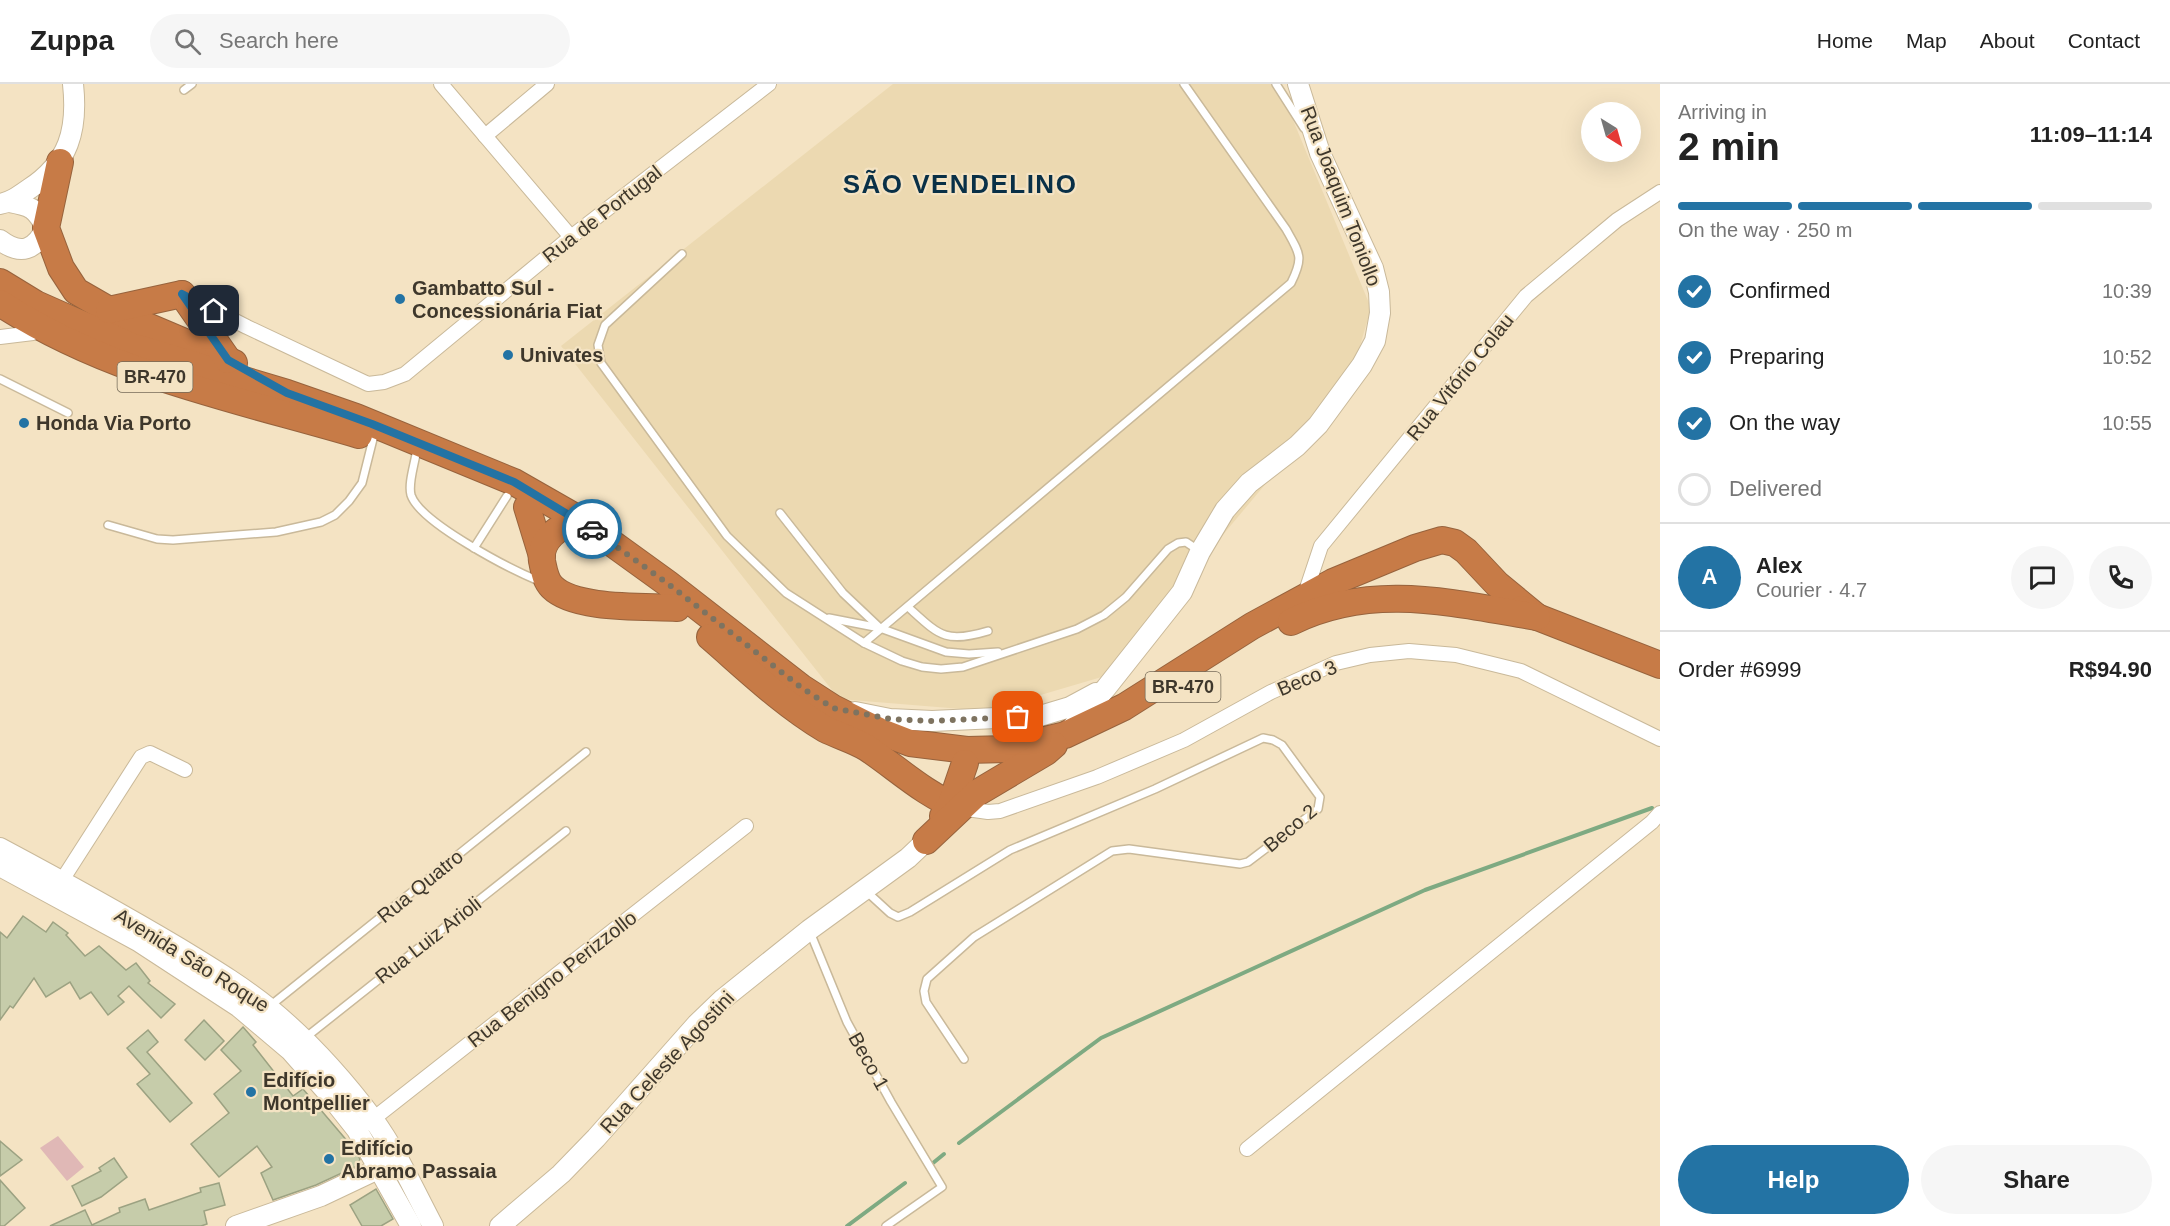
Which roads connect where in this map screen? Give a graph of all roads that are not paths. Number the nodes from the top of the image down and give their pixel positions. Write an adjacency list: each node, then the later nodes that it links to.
1 (73, 84): 12 (street)
2 (192, 84): 9 (lane)
3 (441, 84): 10 (street)
4 (547, 84): 10 (street)
5 (769, 84): 16 (street, Rua de Portugal)
6 (1184, 84): 47 (lane)
7 (1276, 84): 11 (lane)
8 (1298, 84): 11 (street, Rua Joaquim Toniollo)
9 (184, 90)
10 (485, 136): 16 (street)
11 (1320, 153): 41 (street, Rua Joaquim Toniollo)
12 (60, 162): 14 (street); 15 (highway)
13 (1660, 192): 45 (street, Rua Vitório Colau)
14 (5, 203): 15 (street)
15 (46, 228): 17 (street); 22 (highway)
16 (571, 237): 20 (street, Rua de Portugal)
17 (0, 240)
18 (682, 254): 49 (lane)
19 (0, 282): 28 (highway, BR-470)
20 (182, 294): 22 (highway); 25 (highway); 29 (highway)
21 (0, 303): 27 (highway, BR-470)
22 (109, 310): 25 (highway)
23 (0, 321): 24 (highway)
24 (33, 333): 26 (street); 27 (highway)
25 (171, 335): 28 (highway); 29 (highway)
26 (0, 337)
27 (70, 341): 33 (highway, BR-470)
28 (130, 346): 31 (highway, BR-470)
29 (228, 360): 31 (highway)
30 (0, 379): 32 (lane)
31 (287, 393): 37 (highway, BR-470)
32 (68, 413)
33 (373, 439): 34 (highway, BR-470); 38 (lane)
34 (416, 454): 35 (highway, BR-470); 39 (lane)
35 (517, 502): 37 (highway, BR-470); 39 (lane); 42 (highway)
36 (780, 513): 51 (lane)
37 (569, 522): 42 (highway); 48 (highway, BR-470); 57 (highway, BR-470)
38 (108, 525)
39 (474, 548): 43 (lane)
40 (1466, 551): 44 (highway); 45 (highway); 50 (highway)
41 (1200, 552): 54 (lane); 56 (street, Rua Joaquim Toniollo)
42 (542, 556): 43 (highway)
43 (551, 586): 48 (highway)
44 (1468, 588): 45 (highway, BR-470); 46 (highway); 50 (highway, BR-470)
45 (1303, 599): 58 (highway, BR-470)
46 (1438, 600): 50 (highway, BR-470); 62 (highway, BR-470)
47 (908, 607): 51 (lane); 52 (lane)
48 (677, 608): 60 (highway, BR-470)
49 (823, 616): 51 (lane); 53 (lane)
50 (1537, 617): 55 (highway, BR-470)
51 (880, 628): 53 (lane); 54 (lane)
52 (988, 631)
53 (864, 642): 54 (lane)
54 (1010, 651)
55 (1660, 666)
56 (1106, 688): 57 (street, Rua Joaquim Toniollo); 58 (street)
57 (833, 708): 58 (highway, BR-470)
58 (1065, 735): 62 (highway)
59 (1660, 739): 66 (street, Beco 3)
60 (865, 747): 63 (highway, BR-470); 65 (highway)
61 (586, 752): 76 (lane, Rua Quatro)
62 (1046, 752): 63 (highway, BR-470); 66 (highway)
63 (965, 763): 66 (highway)
64 (185, 770): 73 (street)
65 (912, 781): 66 (highway); 70 (highway)
66 (955, 806): 70 (highway)
67 (1660, 813): 80 (street)
68 (746, 826): 79 (street, Rua Benigno Perizzollo)
69 (567, 831): 77 (lane, Rua Luiz Arioli)
70 (926, 841): 74 (street, Rua Celeste Agostini)
71 (0, 848): 73 (street, Avenida São Roque)
72 (0, 866): 73 (street, Avenida São Roque)
73 (57, 888): 76 (street, Avenida São Roque)
74 (864, 889): 75 (street, Rua Celeste Agostini); 78 (lane, Beco 2)
75 (809, 930): 85 (street, Rua Celeste Agostini); 86 (lane, Beco 1)
76 (261, 1013): 77 (street, Avenida São Roque)
77 (297, 1044): 79 (street, Avenida São Roque)
78 (964, 1059)
79 (370, 1127): 81 (street, Avenida São Roque); 84 (street, Avenida São Roque)
80 (1247, 1149)
81 (378, 1169): 82 (street); 83 (street, Avenida São Roque)
82 (236, 1226)
83 (411, 1226)
84 (433, 1226)
85 (500, 1226)
86 (886, 1226)

